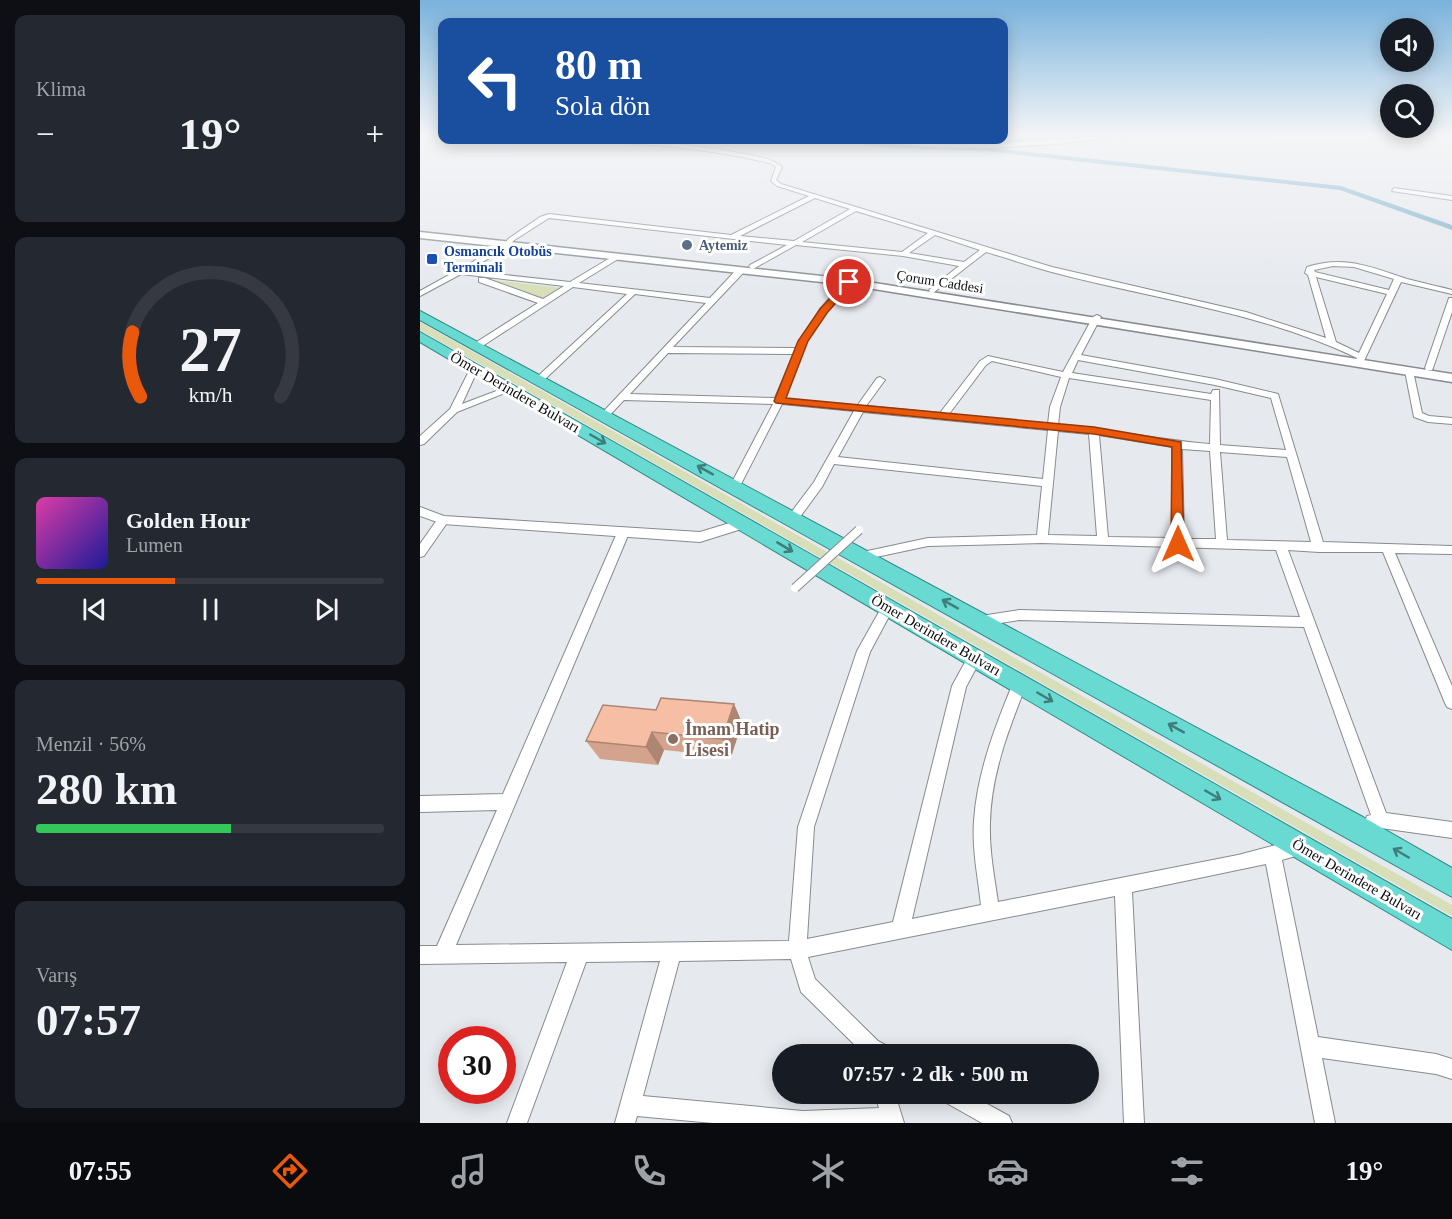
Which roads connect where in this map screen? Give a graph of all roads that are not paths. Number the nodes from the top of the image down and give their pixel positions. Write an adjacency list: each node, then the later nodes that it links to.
1 (790, 188): 3 (street)
2 (1394, 190): 4 (street)
3 (815, 196): 5 (street); 9 (street)
4 (1452, 198)
5 (855, 209): 7 (street); 10 (street)
6 (420, 231): 11 (main road, Çorum Caddesi)
7 (935, 232): 12 (street); 13 (street)
8 (420, 235): 11 (main road, Çorum Caddesi)
9 (732, 237): 10 (street); 11 (street)
10 (797, 242): 13 (street); 16 (street)
11 (509, 243): 14 (main road, Çorum Caddesi); 16 (main road, Çorum Caddesi); 18 (street)
12 (984, 250): 15 (street); 34 (street)
13 (903, 254): 15 (street)
14 (615, 257): 17 (main road, Çorum Caddesi); 22 (street)
15 (966, 265): 23 (street)
16 (753, 267): 23 (main road, Çorum Caddesi)
17 (741, 270): 21 (main road, Çorum Caddesi); 29 (street)
18 (460, 272): 22 (street); 27 (street); 30 (street)
19 (1309, 273): 20 (street); 26 (street); 34 (street)
20 (1398, 279): 25 (street); 26 (street)
21 (849, 282): 32 (main road, Çorum Caddesi); 37 (street)
22 (568, 286): 24 (street); 30 (street)
23 (933, 291): 32 (main road, Çorum Caddesi)
24 (633, 292): 29 (street); 46 (street)
25 (1452, 292)
26 (1393, 293): 39 (street)
27 (420, 294)
28 (1452, 300): 40 (street)
29 (712, 301): 36 (street)
30 (543, 302): 35 (street)
31 (420, 315): 35 (highway, Ömer Derindere Bulvarı)
32 (1096, 320): 38 (street); 39 (main road, Çorum Caddesi)
33 (420, 336): 41 (highway, Ömer Derindere Bulvarı)
34 (1332, 343): 39 (street)
35 (478, 345): 46 (highway, Ömer Derindere Bulvarı)
36 (666, 350): 37 (street); 50 (street)
37 (799, 351): 52 (street)
38 (1076, 357): 44 (street); 48 (street)
39 (1360, 360): 40 (main road, Çorum Caddesi); 42 (main road, Çorum Caddesi)
40 (1429, 368): 43 (main road, Çorum Caddesi)
41 (474, 369): 49 (highway, Ömer Derindere Bulvarı); 54 (street)
42 (1408, 371): 45 (main road, Çorum Caddesi); 57 (street)
43 (1452, 372)
44 (1066, 375): 51 (street); 56 (street); 58 (street)
45 (1452, 378)
46 (540, 380): 55 (highway, Ömer Derindere Bulvarı)
47 (880, 380): 53 (street)
48 (1215, 382): 51 (street); 63 (street)
49 (510, 389): 54 (street); 70 (highway, Ömer Derindere Bulvarı, one-way to 70)
50 (622, 397): 52 (street); 55 (street)
51 (1216, 398): 62 (street)
52 (779, 401): 53 (street); 66 (street)
53 (860, 408): 56 (street); 64 (street)
54 (454, 410): 60 (street)
55 (605, 416): 66 (highway, Ömer Derindere Bulvarı, one-way to 55)
56 (943, 416): 58 (street)
57 (1452, 421)
58 (1053, 427): 59 (street); 65 (street)
59 (1094, 431): 61 (street); 74 (street)
60 (423, 436)
61 (1177, 445): 62 (street); 75 (street)
62 (1215, 448): 63 (street); 76 (street)
63 (1291, 454): 78 (street)
64 (832, 460): 65 (street); 68 (street)
65 (1047, 483): 73 (street)
66 (735, 486): 68 (highway, Ömer Derindere Bulvarı)
67 (420, 512): 69 (street)
68 (793, 518): 82 (highway, Ömer Derindere Bulvarı)
69 (443, 520): 72 (street); 81 (street)
70 (746, 523): 72 (street); 84 (highway, Ömer Derindere Bulvarı, one-way to 84)
71 (860, 530): 83 (street, bridge)
72 (623, 533): 90 (street)
73 (1042, 539): 74 (street); 82 (street)
74 (1103, 541): 75 (street)
75 (1178, 544): 76 (street)
76 (1222, 545): 77 (street)
77 (1281, 547): 78 (street); 86 (street)
78 (1319, 548): 79 (street)
79 (1387, 549): 80 (street); 89 (street)
80 (1452, 550)
81 (420, 553)
82 (862, 556): 85 (highway, Ömer Derindere Bulvarı, one-way to 82)
83 (795, 588)
84 (888, 607): 87 (highway, Ömer Derindere Bulvarı); 102 (street)
85 (981, 621): 86 (street); 93 (highway, Ömer Derindere Bulvarı, one-way to 85)
86 (1307, 622): 92 (street)
87 (975, 657): 88 (highway, Ömer Derindere Bulvarı); 100 (street)
88 (1020, 683): 95 (highway, Ömer Derindere Bulvarı, one-way to 95); 99 (street)
89 (1452, 703)
90 (509, 802): 91 (street); 105 (street)
91 (420, 804)
92 (1381, 820): 93 (street); 94 (street)
93 (1354, 826): 97 (highway, Ömer Derindere Bulvarı, one-way to 93)
94 (1452, 830)
95 (1302, 846): 96 (street); 101 (highway, Ömer Derindere Bulvarı)
96 (1272, 854): 98 (street); 108 (street)
97 (1452, 883)
98 (1123, 886): 99 (street); 116 (street)
99 (990, 912): 100 (street)
100 (900, 930): 102 (street)
101 (1452, 934)
102 (797, 950): 103 (street); 107 (street)
103 (672, 952): 104 (street); 112 (street)
104 (580, 953): 105 (street); 114 (street)
105 (443, 954): 106 (street)
106 (420, 955)
107 (867, 1044)
108 (1310, 1046): 109 (street); 117 (street)
109 (1452, 1069)
110 (888, 1104): 113 (street)
111 (968, 1104): 115 (street)
112 (627, 1114): 113 (street)
113 (893, 1120)
114 (517, 1123)
115 (1002, 1123)
116 (1134, 1123)
117 (1325, 1123)

